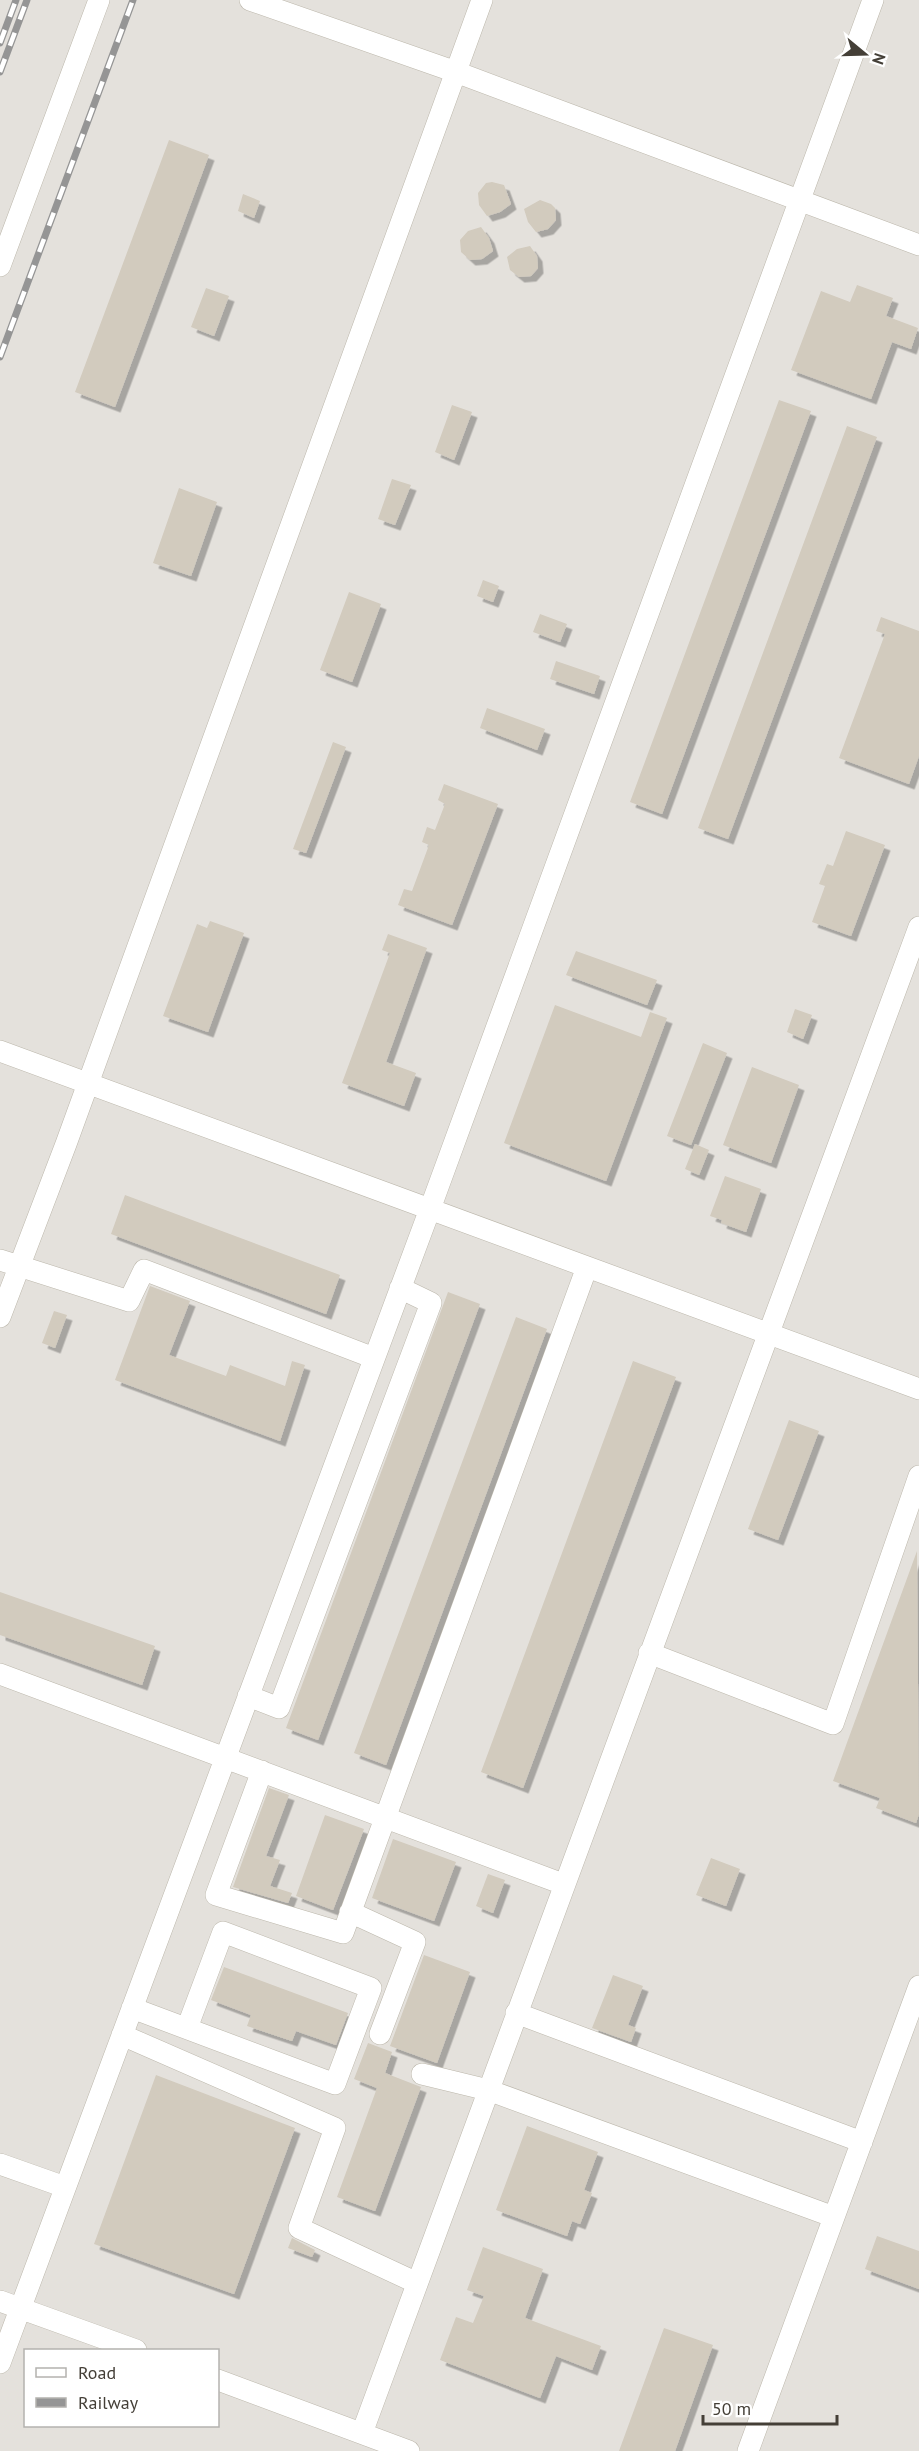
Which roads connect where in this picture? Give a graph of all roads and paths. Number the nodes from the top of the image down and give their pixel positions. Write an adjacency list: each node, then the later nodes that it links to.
1 (99, 0): 8 (lane)
2 (250, 0): 5 (lane)
3 (482, 0): 5 (lane)
4 (873, 0): 6 (lane)
5 (456, 72): 6 (lane); 11 (lane)
6 (798, 199): 7 (lane); 12 (lane)
7 (919, 245)
8 (0, 266)
9 (919, 927): 17 (lane)
10 (0, 1051): 11 (lane)
11 (88, 1082): 12 (lane); 13 (lane)
12 (430, 1209): 14 (lane); 15 (lane)
13 (10, 1263): 16 (lane); 18 (lane)
14 (587, 1267): 17 (lane); 26 (lane)
15 (400, 1288): 18 (lane); 23 (lane)
16 (0, 1317)
17 (768, 1334): 19 (lane); 21 (lane)
18 (374, 1358): 23 (lane)
19 (919, 1389)
20 (919, 1476): 21 (lane)
21 (649, 1653): 27 (lane)
22 (0, 1674): 24 (lane)
23 (248, 1696): 24 (lane)
24 (225, 1757): 25 (lane); 30 (lane)
25 (262, 1772): 26 (lane); 28 (lane)
26 (385, 1818): 27 (lane); 28 (lane)
27 (563, 1884): 31 (lane)
28 (350, 1912): 33 (lane)
29 (919, 1986): 37 (lane)
30 (132, 2008): 32 (lane); 34 (lane)
31 (516, 2013): 36 (lane); 37 (lane)
32 (187, 2028): 32 (lane)
33 (380, 2034)
34 (122, 2035): 39 (lane); 41 (lane)
35 (422, 2074): 36 (lane)
36 (488, 2090): 40 (lane); 41 (lane)
37 (862, 2142): 40 (lane)
38 (0, 2164): 39 (lane)
39 (65, 2187): 43 (lane)
40 (834, 2217): 49 (lane)
41 (417, 2283): 47 (lane)
42 (0, 2301): 43 (lane)
43 (20, 2308): 44 (lane); 45 (lane)
44 (133, 2349)
45 (0, 2363)
46 (219, 2380): 47 (lane)
47 (362, 2433): 48 (lane)
48 (409, 2451)
49 (748, 2451)

